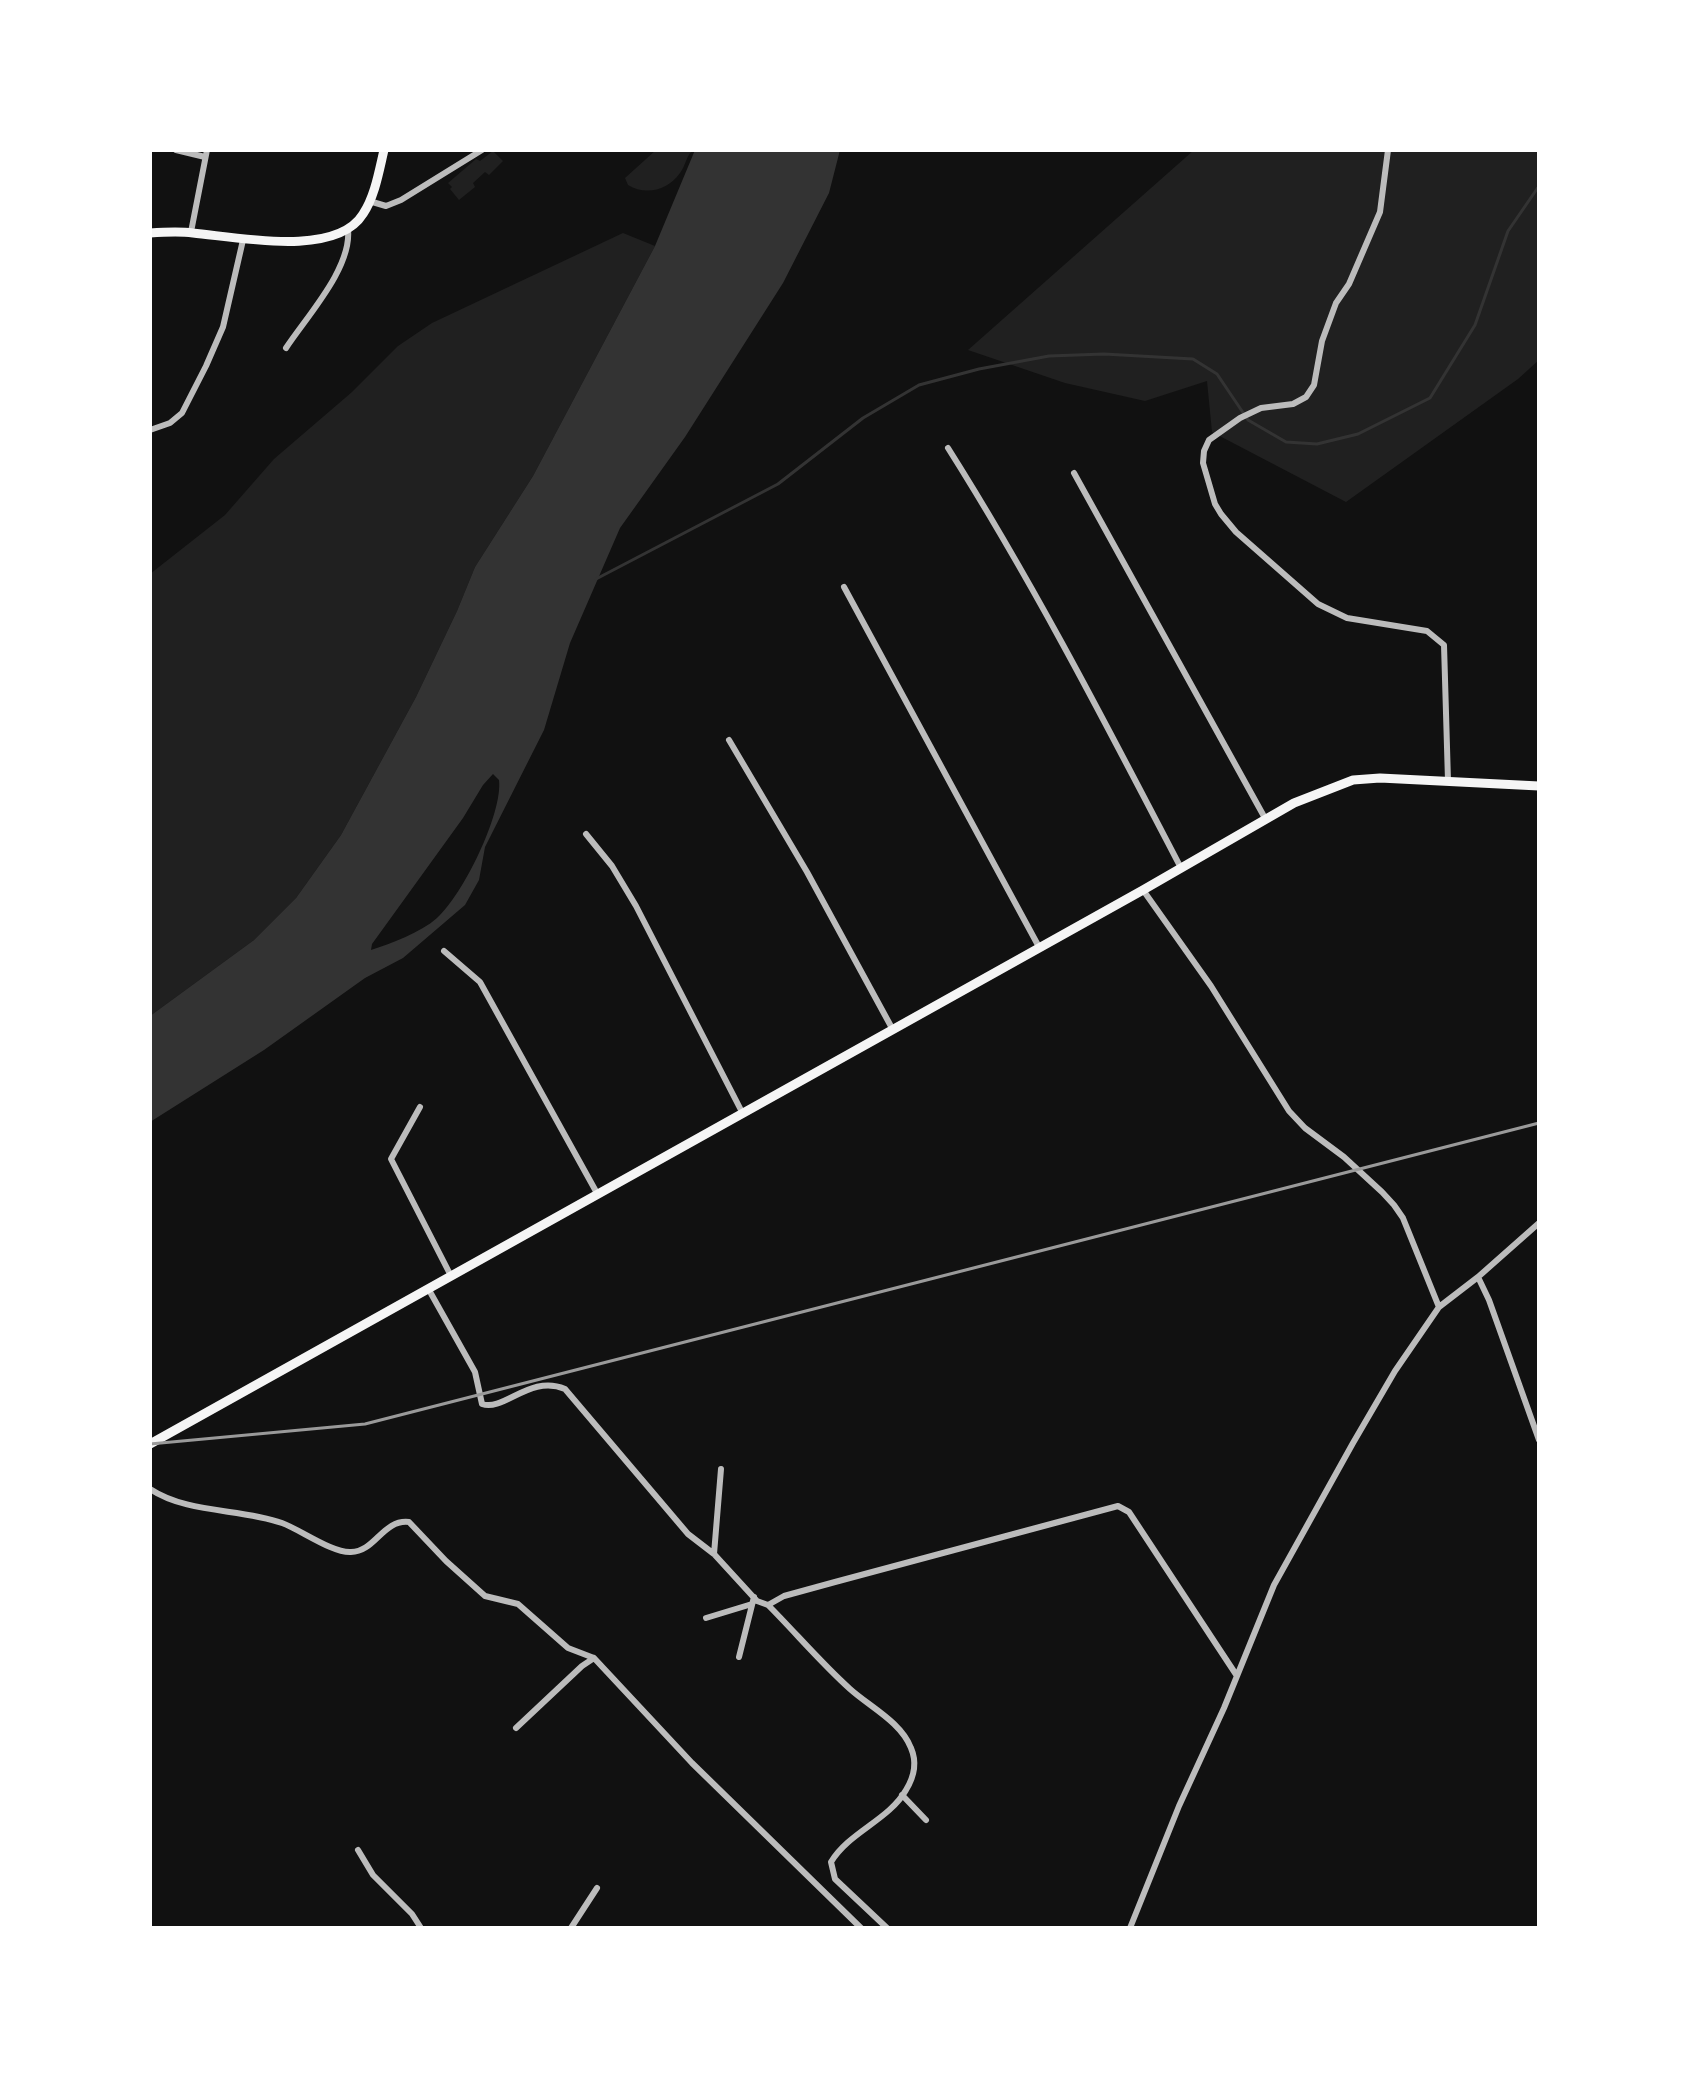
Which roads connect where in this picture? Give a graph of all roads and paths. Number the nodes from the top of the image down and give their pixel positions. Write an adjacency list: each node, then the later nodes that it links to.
1 (176, 150): 5 (street)
2 (384, 150): 6 (main road)
3 (482, 150): 6 (street)
4 (1388, 150): 17 (street)
5 (206, 154): 8 (street)
6 (369, 201): 7 (main road)
7 (348, 229): 10 (main road); 11 (street)
8 (191, 232): 9 (main road); 10 (main road)
9 (150, 233)
10 (243, 240): 12 (street)
11 (286, 348)
12 (150, 430)
13 (948, 448): 21 (street)
14 (1074, 473): 19 (street)
15 (844, 587): 23 (street)
16 (729, 740): 25 (street)
17 (1448, 781): 18 (main road); 19 (main road)
18 (1539, 786)
19 (1266, 820): 21 (main road)
20 (586, 834): 27 (street)
21 (1181, 868): 22 (main road)
22 (1143, 890): 23 (main road); 33 (street)
23 (1039, 947): 25 (main road)
24 (444, 951): 28 (street)
25 (893, 1030): 27 (main road)
26 (420, 1107): 30 (street)
27 (743, 1114): 28 (main road)
28 (598, 1195): 30 (main road)
29 (1539, 1223): 31 (street)
30 (451, 1276): 32 (main road)
31 (1478, 1277): 33 (street); 34 (street)
32 (429, 1290): 35 (main road); 38 (street)
33 (1439, 1307): 44 (street)
34 (1539, 1440)
35 (150, 1444)
36 (721, 1469): 38 (street)
37 (150, 1489): 43 (street)
38 (714, 1554): 39 (street)
39 (753, 1601): 40 (street); 41 (street); 42 (street)
40 (768, 1605): 44 (street); 46 (street)
41 (706, 1618)
42 (739, 1657)
43 (594, 1658): 45 (street); 52 (street)
44 (1237, 1676): 54 (street)
45 (516, 1728)
46 (902, 1795): 47 (street); 53 (street)
47 (926, 1820)
48 (358, 1850): 50 (street)
49 (597, 1888): 51 (street)
50 (421, 1928)
51 (571, 1928)
52 (861, 1928)
53 (887, 1928)
54 (1130, 1928)

